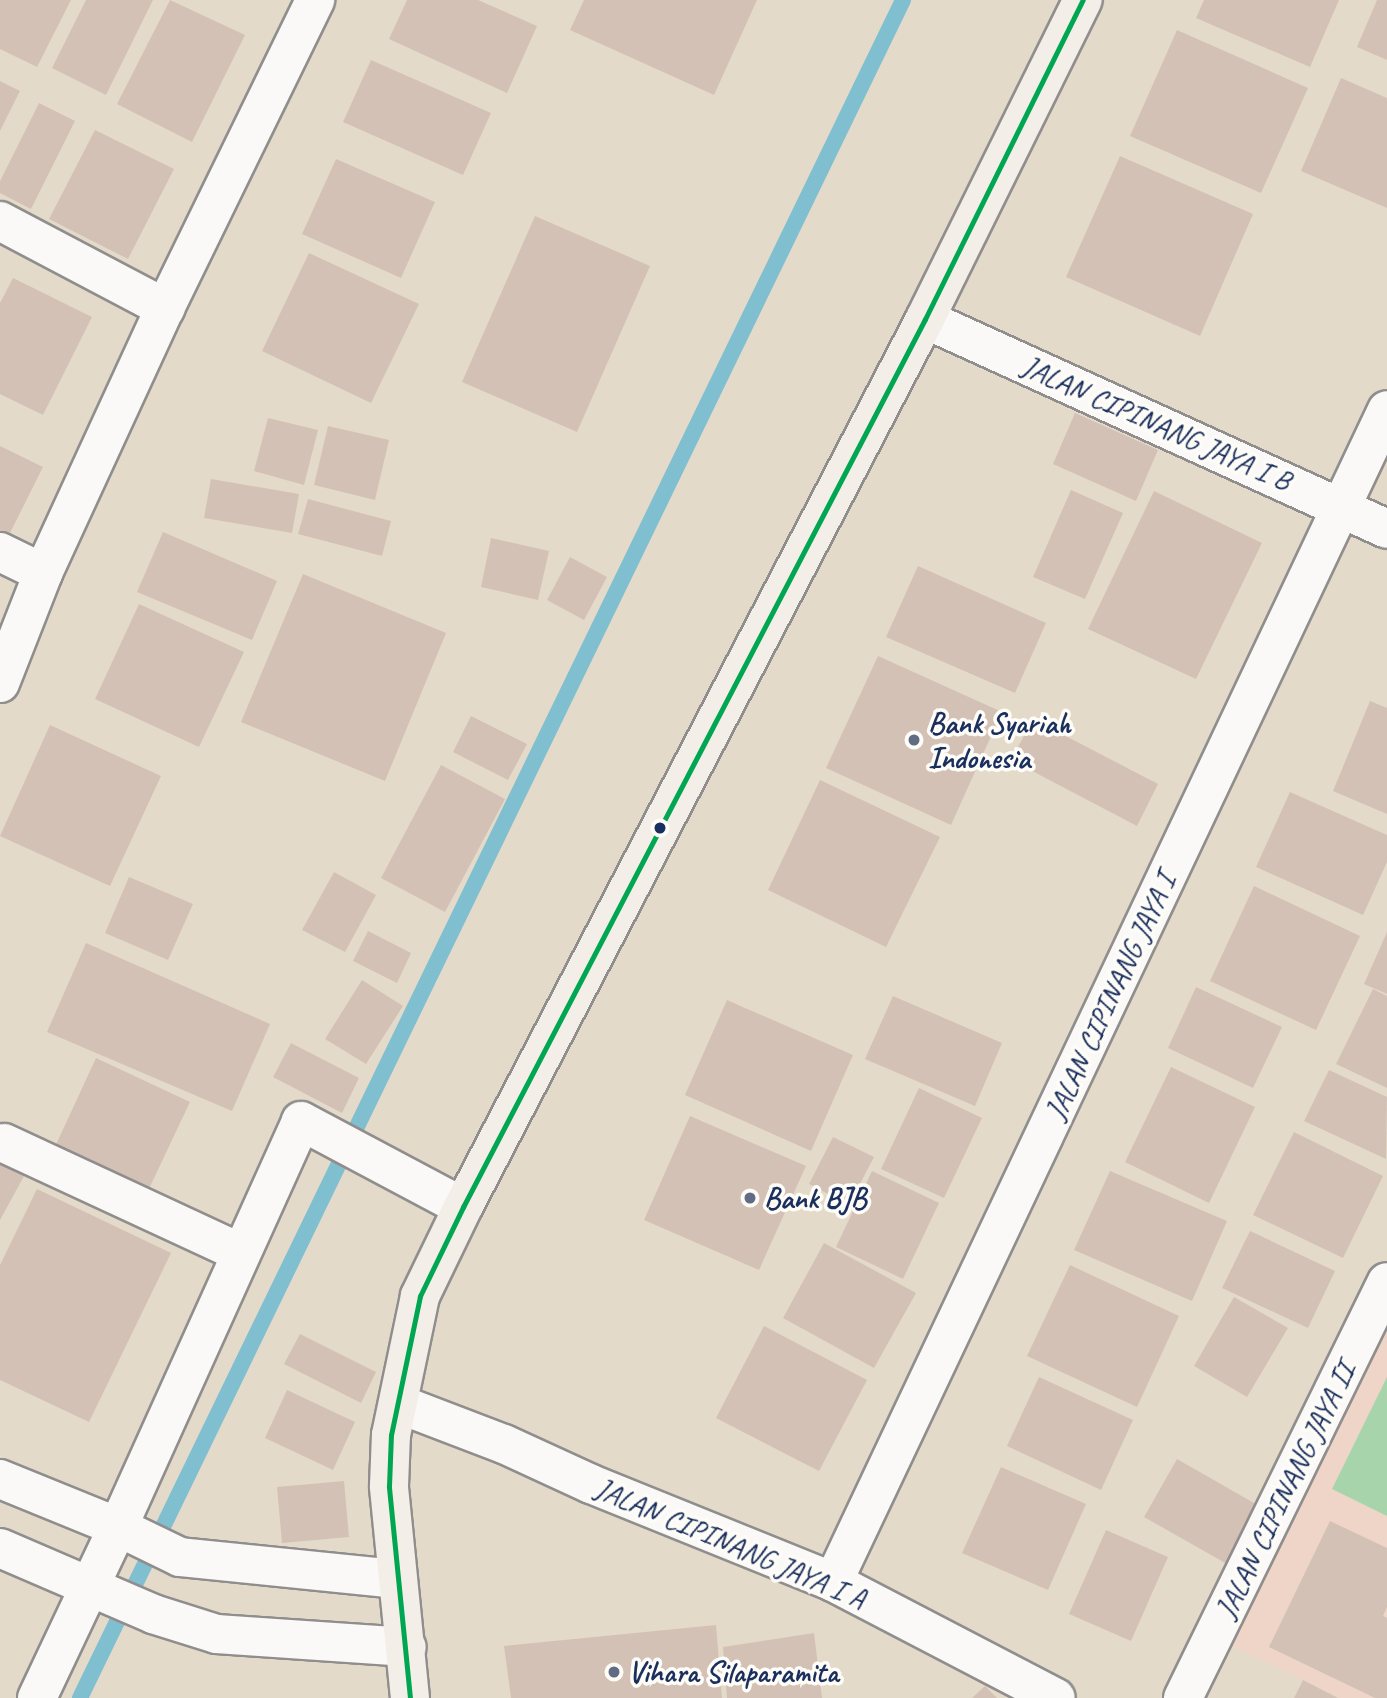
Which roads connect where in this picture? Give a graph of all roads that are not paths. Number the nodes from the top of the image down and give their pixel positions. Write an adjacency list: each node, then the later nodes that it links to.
1 (315, 0): 4 (street)
2 (1083, 0): 5 (main road)
3 (0, 221): 4 (street)
4 (165, 308): 10 (street)
5 (925, 318): 7 (street, JALAN CIPINANG JAYA I B); 13 (main road)
6 (1387, 410): 7 (street, JALAN CIPINANG JAYA I)
7 (1340, 507): 8 (street, JALAN CIPINANG JAYA I B); 21 (street, JALAN CIPINANG JAYA I)
8 (1387, 529)
9 (0, 552): 10 (street)
10 (43, 573): 11 (street)
11 (0, 683)
12 (5, 1143): 14 (street)
13 (463, 1207): 14 (street); 16 (main road)
14 (241, 1253): 18 (street)
15 (1387, 1282): 27 (street, JALAN CIPINANG JAYA II)
16 (399, 1404): 20 (main road); 21 (street, JALAN CIPINANG JAYA I A)
17 (0, 1479): 18 (street)
18 (125, 1531): 20 (street); 22 (street)
19 (0, 1548): 22 (street)
20 (396, 1578): 23 (main road)
21 (834, 1582): 26 (street, JALAN CIPINANG JAYA I A)
22 (97, 1588): 23 (street); 24 (street)
23 (407, 1647): 25 (main road)
24 (37, 1698)
25 (410, 1698)
26 (1056, 1698)
27 (1183, 1698)

